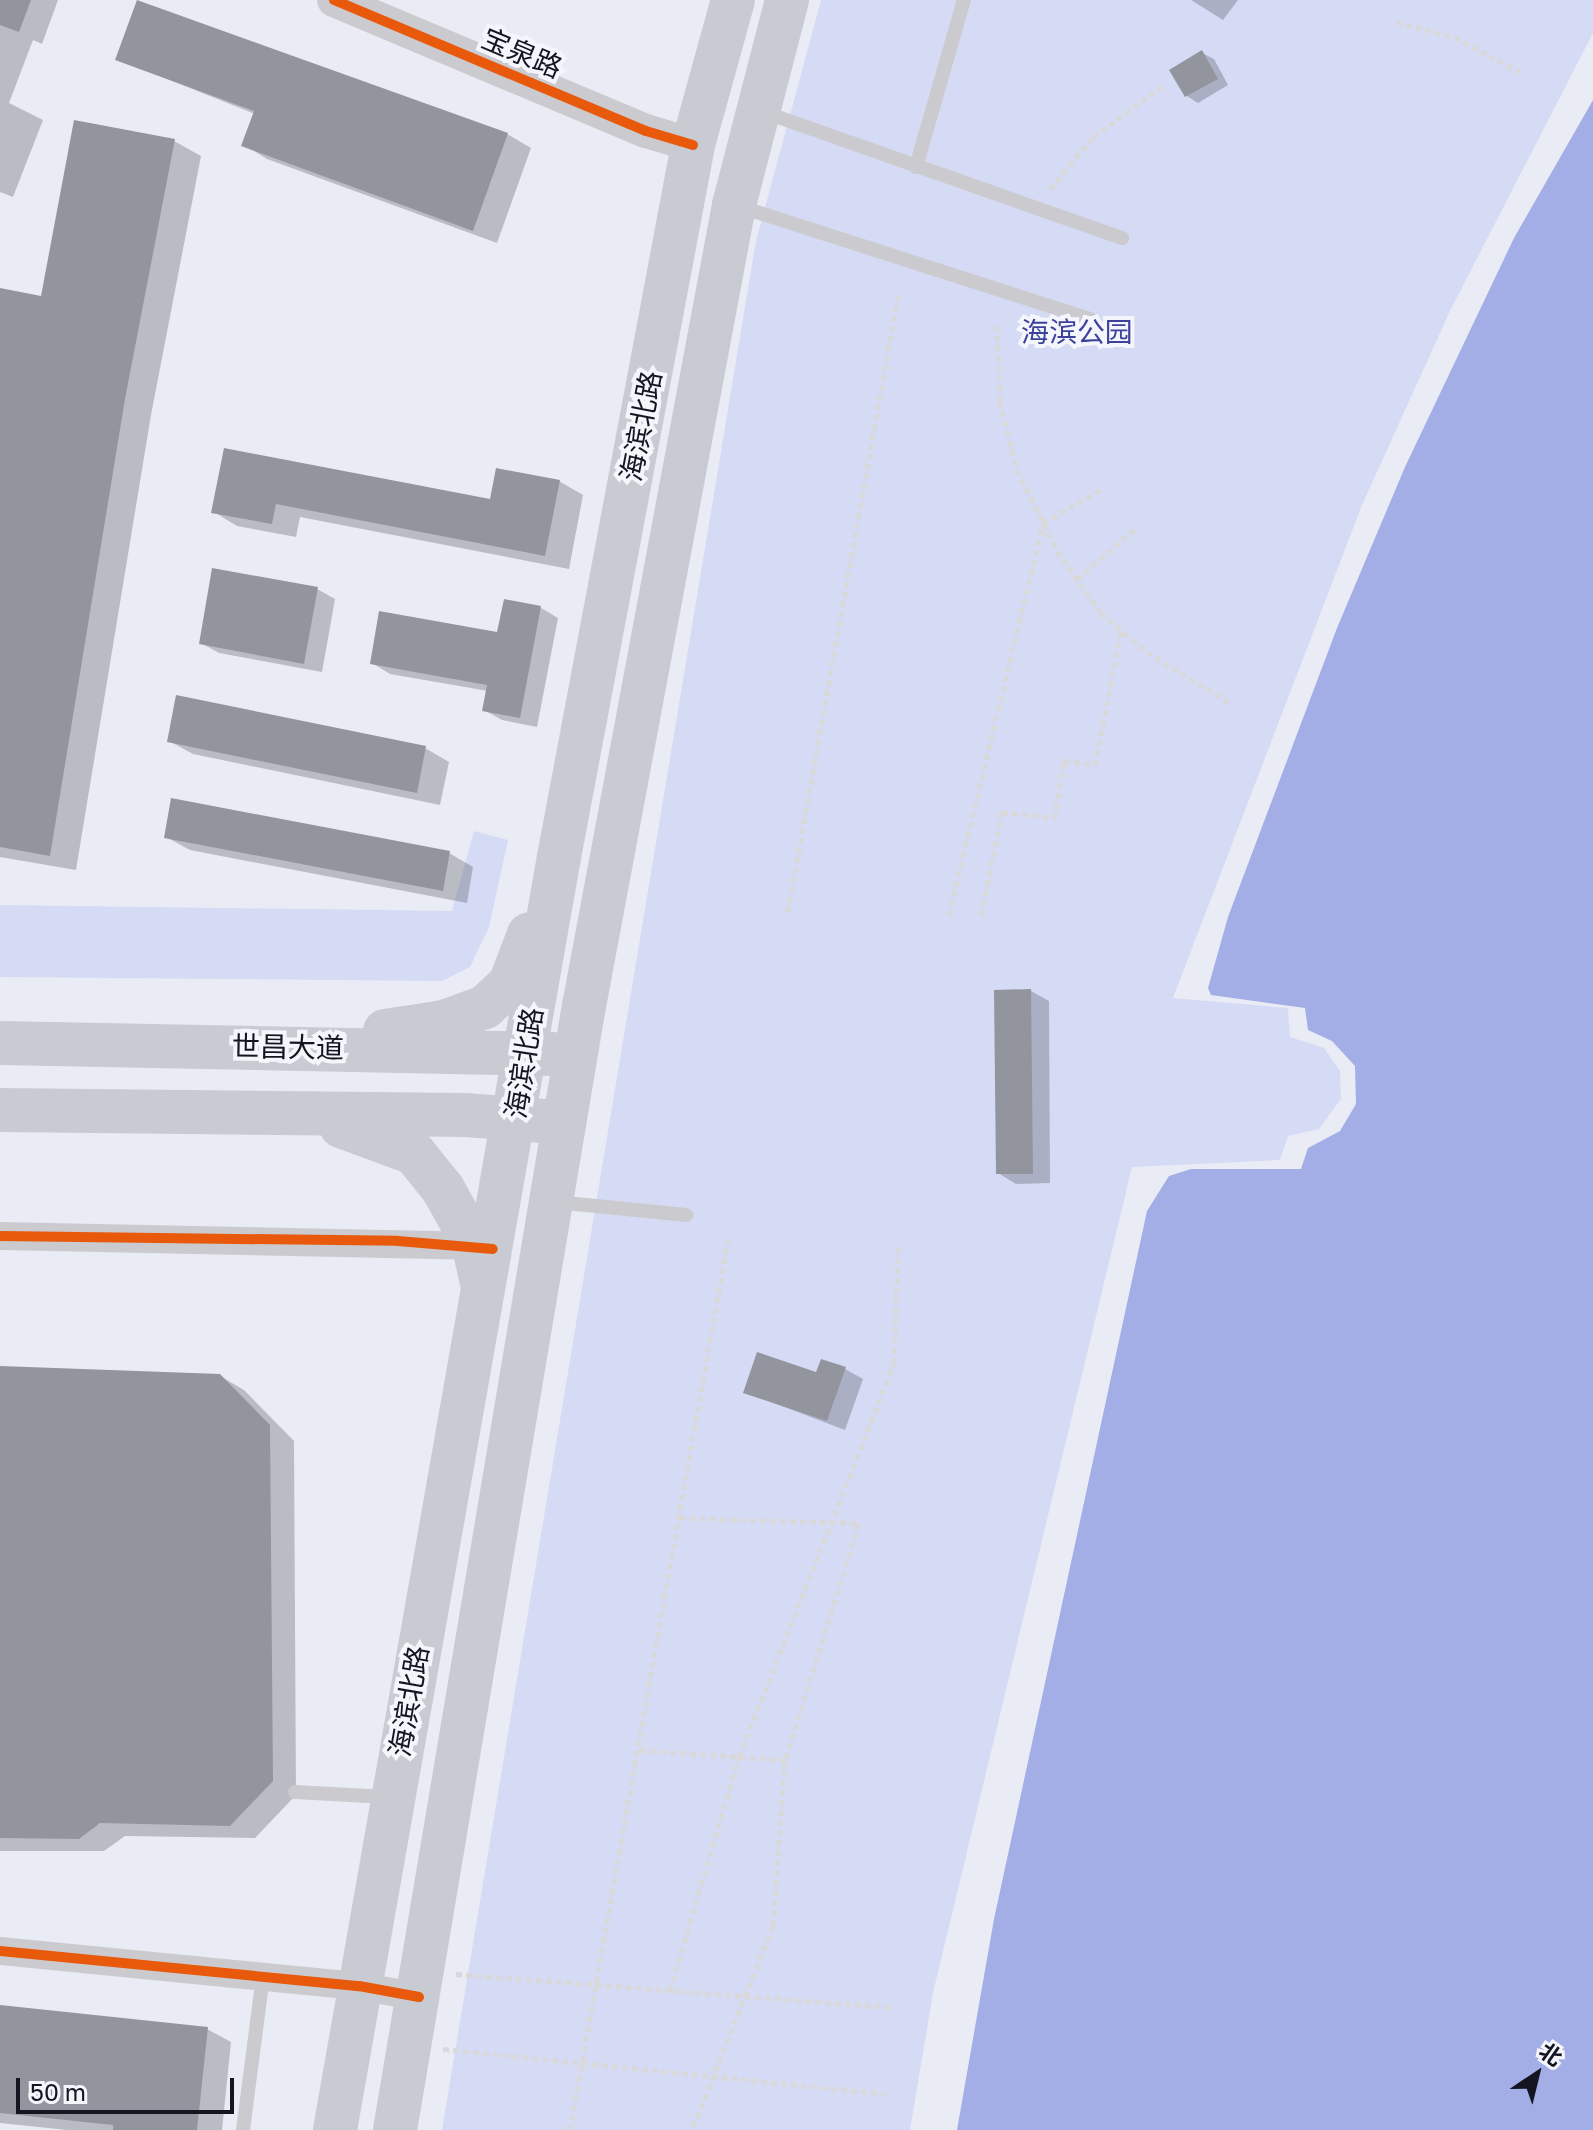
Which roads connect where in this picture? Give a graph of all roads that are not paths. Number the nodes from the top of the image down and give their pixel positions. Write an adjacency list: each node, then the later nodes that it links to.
1 (334, 0): 6 (street, 宝泉路)
2 (733, 0): 6 (main road, 海滨北路)
3 (787, 0): 5 (main road, 海滨北路)
4 (964, 0): 7 (lane)
5 (757, 110): 7 (lane); 8 (main road, 海滨北路)
6 (693, 145): 11 (main road, 海滨北路)
7 (916, 167): 9 (lane)
8 (734, 205): 10 (lane); 15 (main road, 海滨北路)
9 (1122, 238)
10 (1090, 319)
11 (559, 857): 13 (main road); 14 (main road, 海滨北路)
12 (0, 1043): 13 (main road, 世昌大道)
13 (290, 1046): 14 (main road, 世昌大道)
14 (524, 1054): 15 (main road, 世昌大道); 18 (main road, 海滨北路)
15 (576, 1054): 19 (main road, 海滨北路)
16 (0, 1110): 17 (main road)
17 (272, 1113): 18 (main road); 23 (main road)
18 (515, 1119): 19 (main road); 23 (main road, 海滨北路)
19 (565, 1123): 20 (main road, 海滨北路)
20 (552, 1201): 21 (lane); 28 (main road, 海滨北路)
21 (686, 1215)
22 (0, 1236): 23 (street)
23 (483, 1246): 25 (main road, 海滨北路)
24 (295, 1792): 25 (lane)
25 (392, 1798): 29 (main road, 海滨北路)
26 (0, 1951): 27 (street)
27 (263, 1976): 29 (street); 30 (lane)
28 (421, 1982): 29 (street); 32 (main road, 海滨北路)
29 (359, 1986): 31 (main road, 海滨北路)
30 (243, 2130)
31 (335, 2130)
32 (395, 2130)

